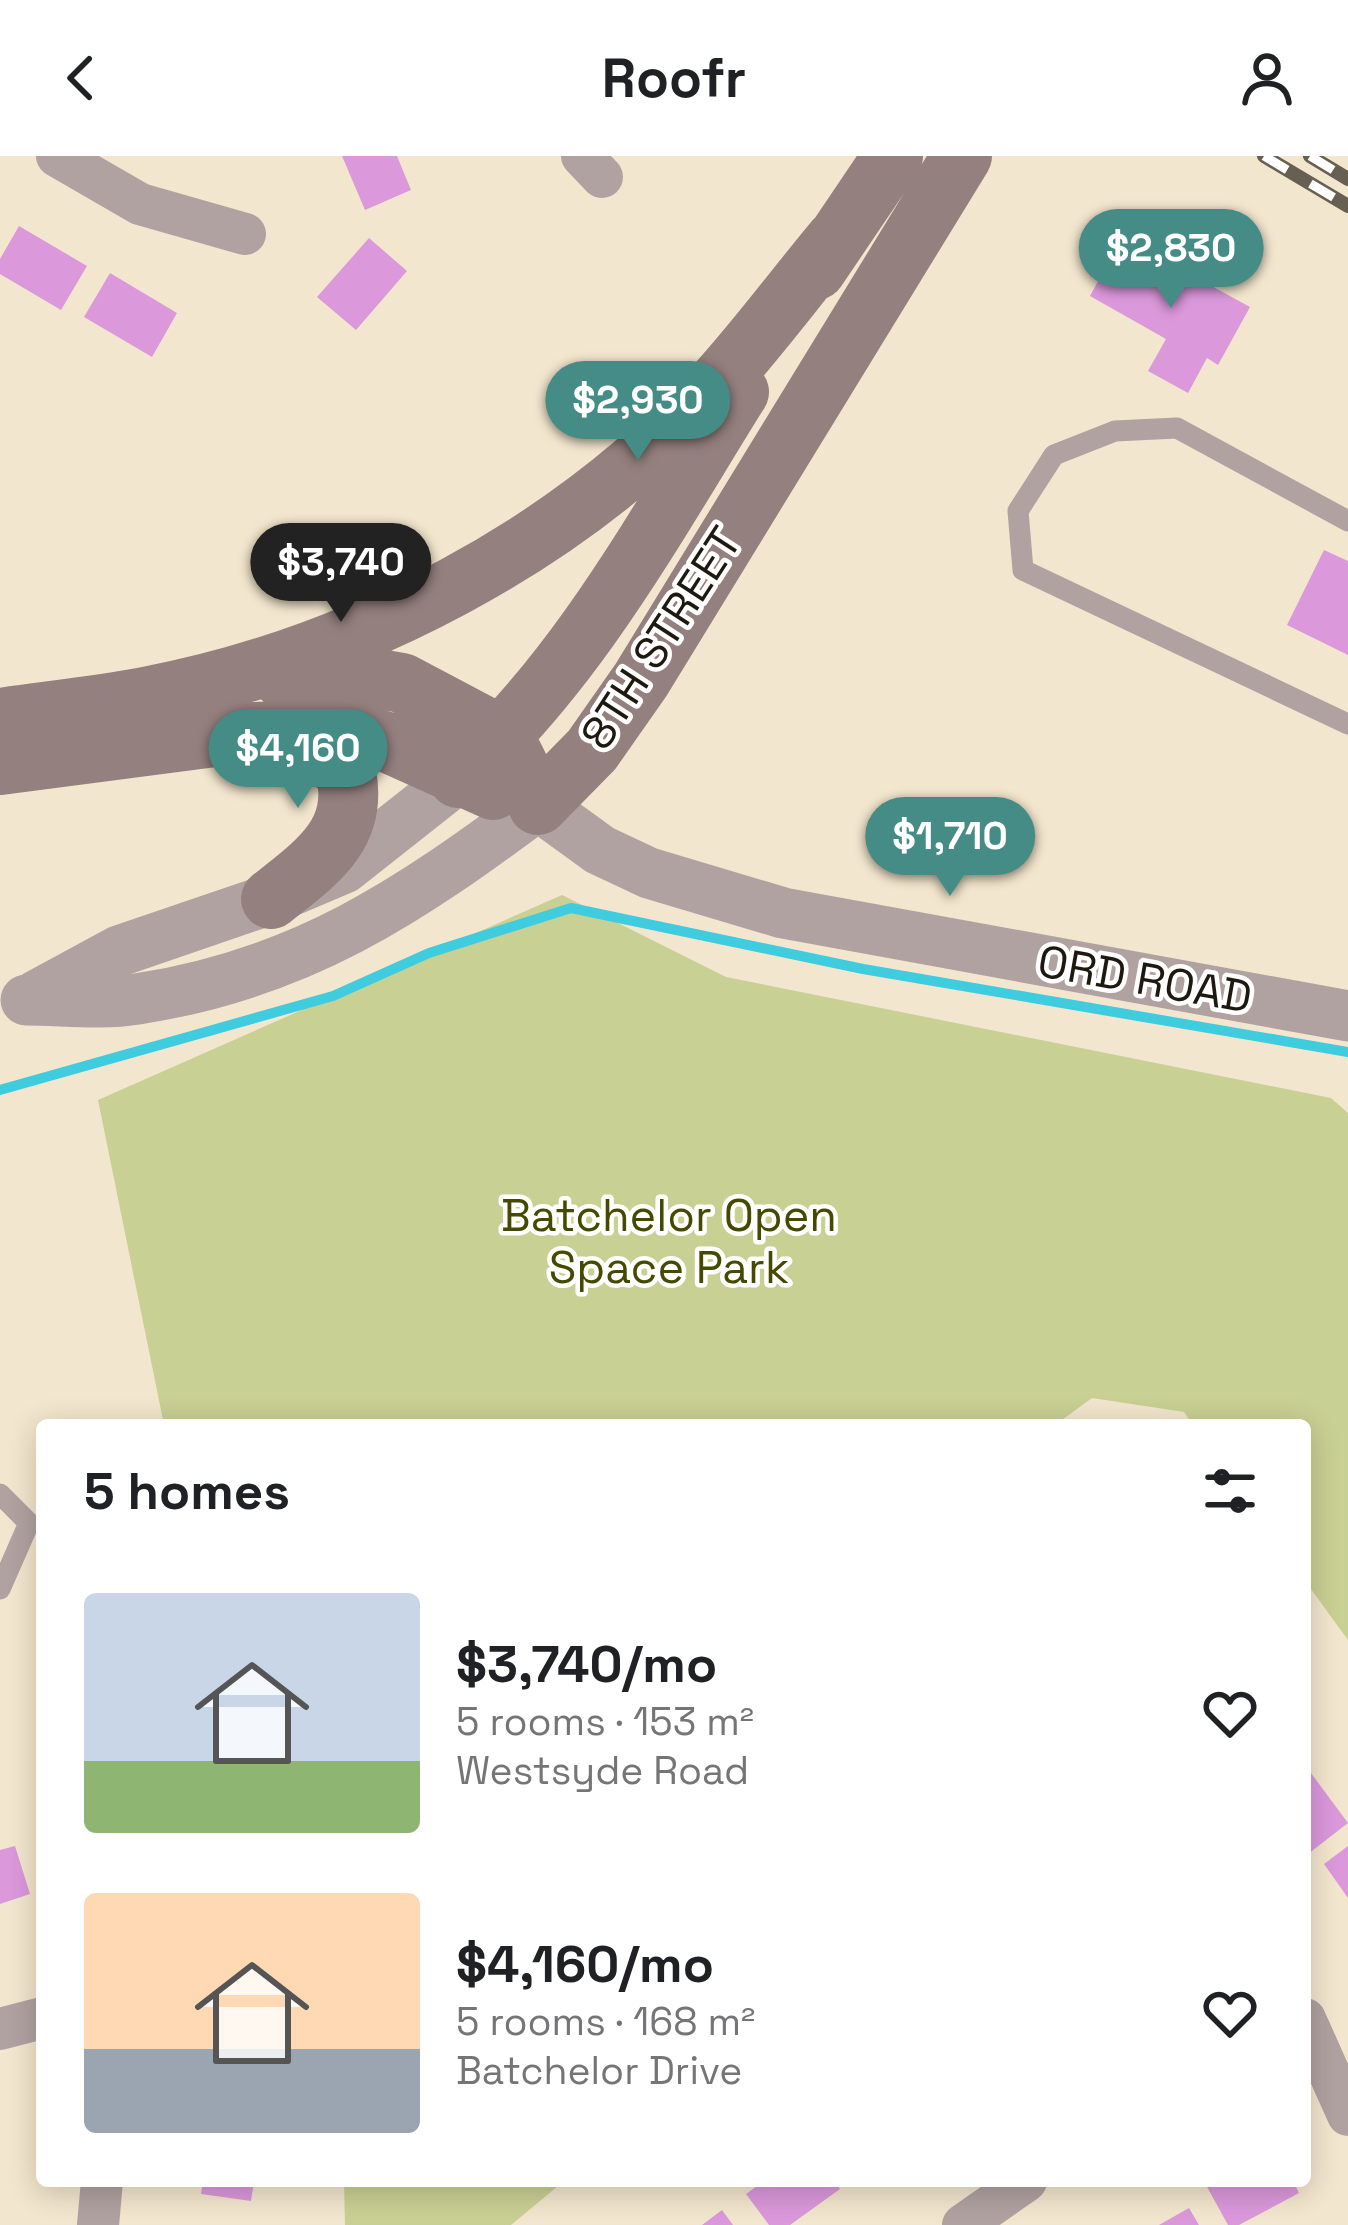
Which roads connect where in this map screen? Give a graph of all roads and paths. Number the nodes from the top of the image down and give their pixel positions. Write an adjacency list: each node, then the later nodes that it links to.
1 (57, 156): 4 (street)
2 (893, 156): 5 (main road, 8TH STREET)
3 (962, 156): 14 (main road, 8TH STREET)
4 (245, 234)
5 (836, 239): 7 (main road); 11 (main road, 8TH STREET)
6 (1348, 521): 9 (lane)
7 (147, 696): 8 (main road); 11 (main road)
8 (0, 718)
9 (1348, 724)
10 (254, 732): 12 (main road); 13 (main road); 15 (main road)
11 (504, 737): 13 (main road, 8TH STREET); 14 (main road)
12 (0, 766)
13 (458, 778): 14 (main road); 15 (street)
14 (538, 806): 16 (street); 17 (street, ORD ROAD)
15 (271, 899): 16 (street)
16 (13, 1005)
17 (1348, 1016)
18 (0, 1494): 19 (lane)
19 (0, 1589)
20 (36, 2020): 21 (street)
21 (0, 2030)
22 (1311, 2036): 23 (street)
23 (1348, 2115)
24 (101, 2187): 26 (street)
25 (1018, 2187): 27 (street)
26 (98, 2225)
27 (964, 2225)

